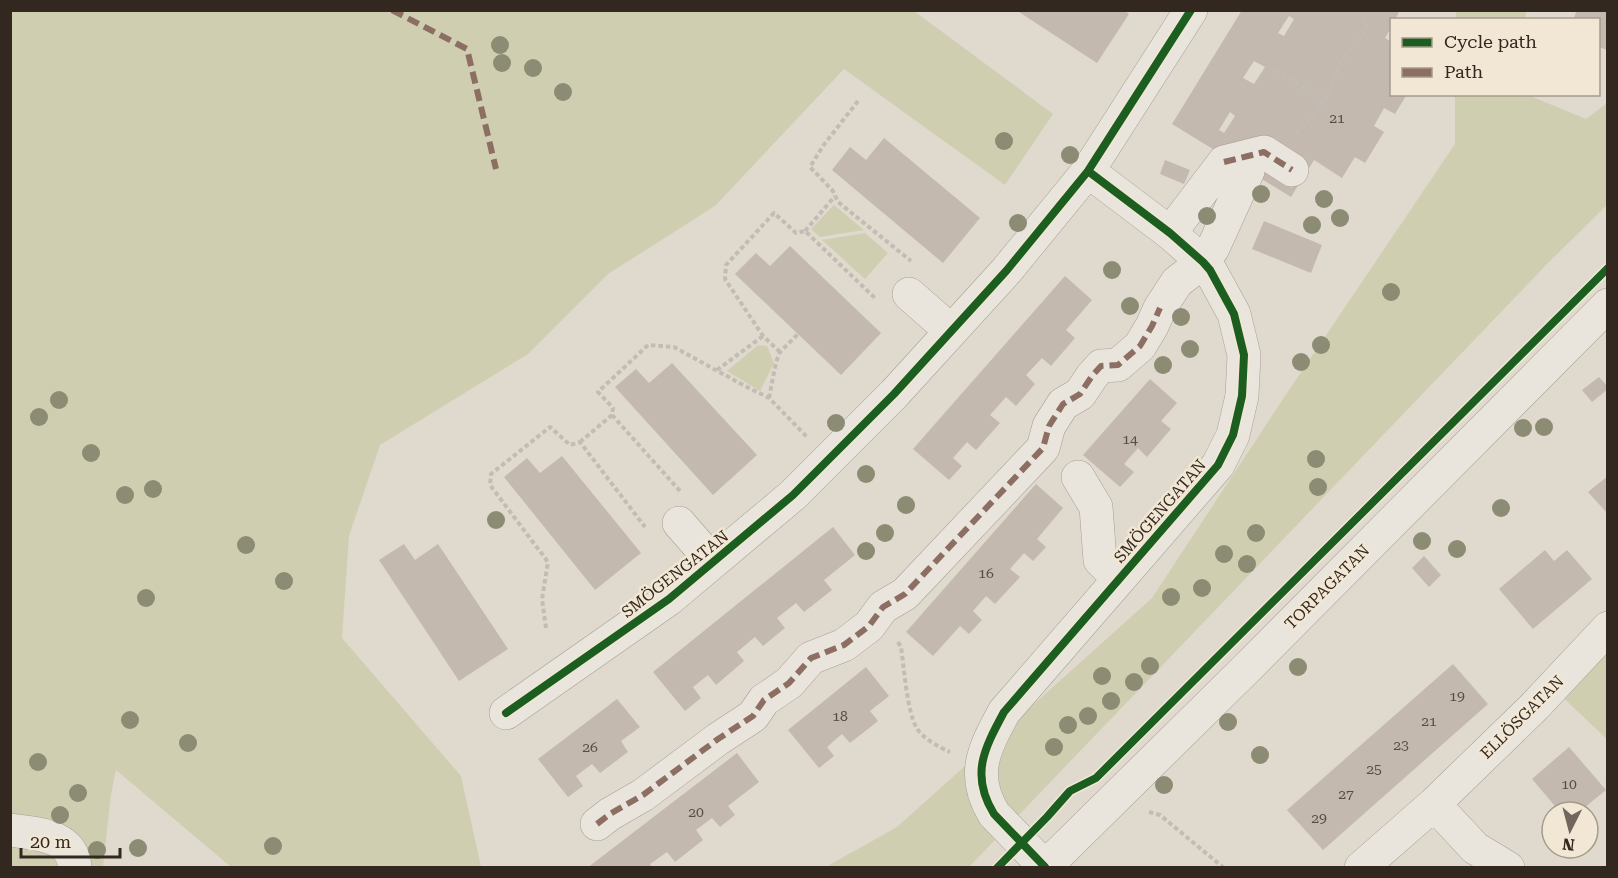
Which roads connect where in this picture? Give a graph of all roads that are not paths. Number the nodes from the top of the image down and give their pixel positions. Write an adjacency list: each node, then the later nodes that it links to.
1 (1191, 10): 4 (street, SMÖGENGATAN)
2 (1236, 167): 3 (street); 5 (street); 6 (street)
3 (1288, 168)
4 (1088, 171): 5 (street, SMÖGENGATAN); 9 (street, SMÖGENGATAN)
5 (1170, 233): 6 (street, SMÖGENGATAN)
6 (1203, 262): 13 (street, SMÖGENGATAN); 17 (street)
7 (902, 288): 9 (street)
8 (1608, 305): 20 (street, TORPAGATAN)
9 (951, 331): 12 (street, SMÖGENGATAN)
10 (1078, 477): 13 (street)
11 (681, 509): 12 (street)
12 (713, 562): 15 (street, SMÖGENGATAN)
13 (1119, 579): 20 (street, SMÖGENGATAN)
14 (1608, 628): 16 (street, ELLÖSGATAN)
15 (506, 713)
16 (1434, 804): 21 (street, ELLÖSGATAN); 22 (street)
17 (597, 825)
18 (10, 830): 19 (street)
19 (75, 867)
20 (1045, 867)
21 (1361, 867)
22 (1508, 867)

